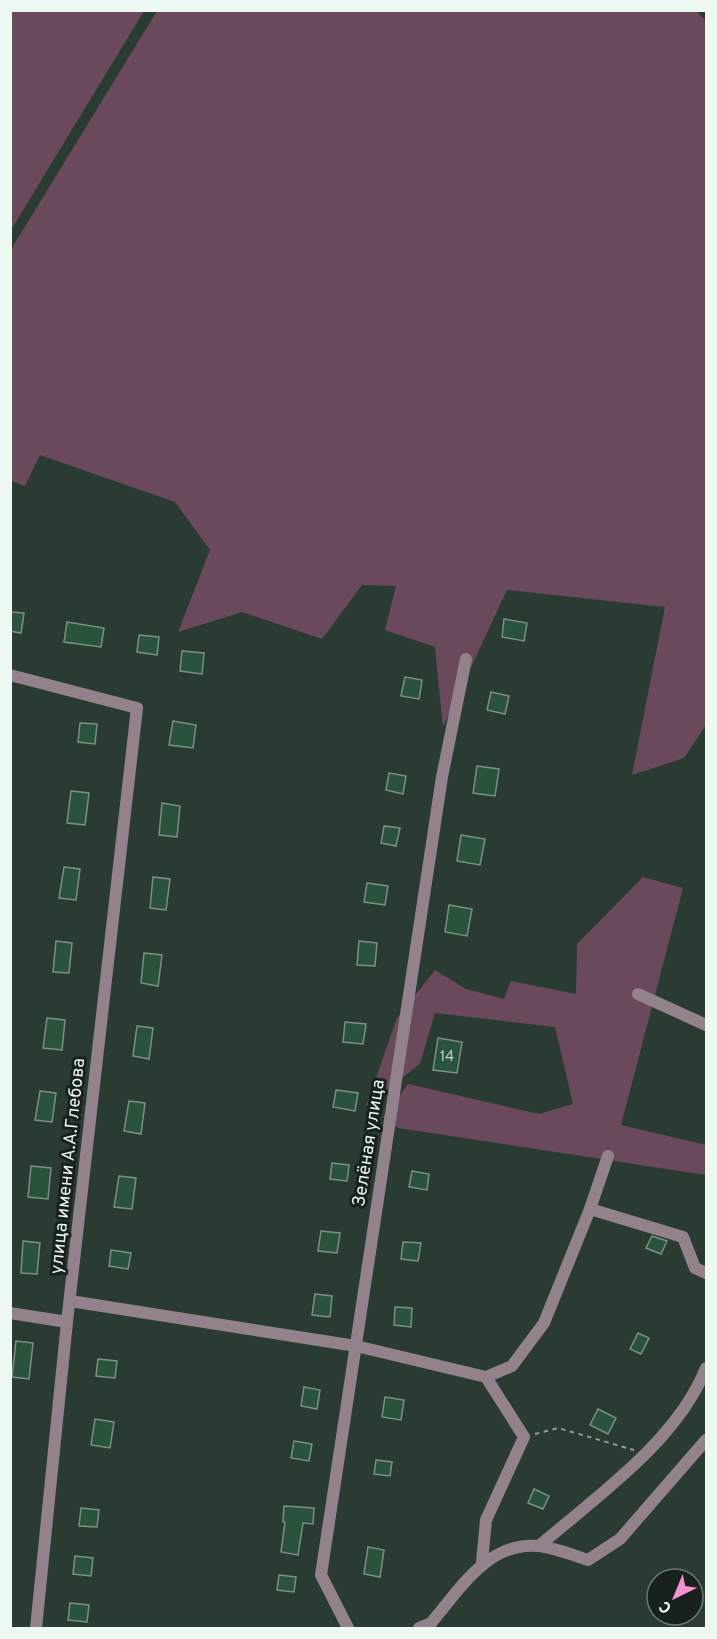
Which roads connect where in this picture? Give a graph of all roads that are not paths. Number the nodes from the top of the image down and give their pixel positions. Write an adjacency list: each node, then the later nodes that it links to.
1 (466, 659): 11 (street, Зелёная улица)
2 (10, 675): 8 (street, улица имени А.А.Глебова)
3 (638, 994): 4 (street)
4 (706, 1025)
5 (608, 1155): 6 (street)
6 (590, 1209): 7 (street); 13 (street)
7 (706, 1273)
8 (70, 1301): 10 (street, улица имени А.А.Глебова); 11 (street)
9 (10, 1313): 10 (street)
10 (68, 1322): 17 (street, улица имени А.А.Глебова)
11 (356, 1347): 13 (street); 18 (street, Зелёная улица)
12 (706, 1368): 15 (street)
13 (486, 1377): 16 (street)
14 (706, 1440): 15 (street)
15 (540, 1546): 16 (street)
16 (482, 1562): 19 (street)
17 (36, 1629)
18 (348, 1629)
19 (418, 1629)

